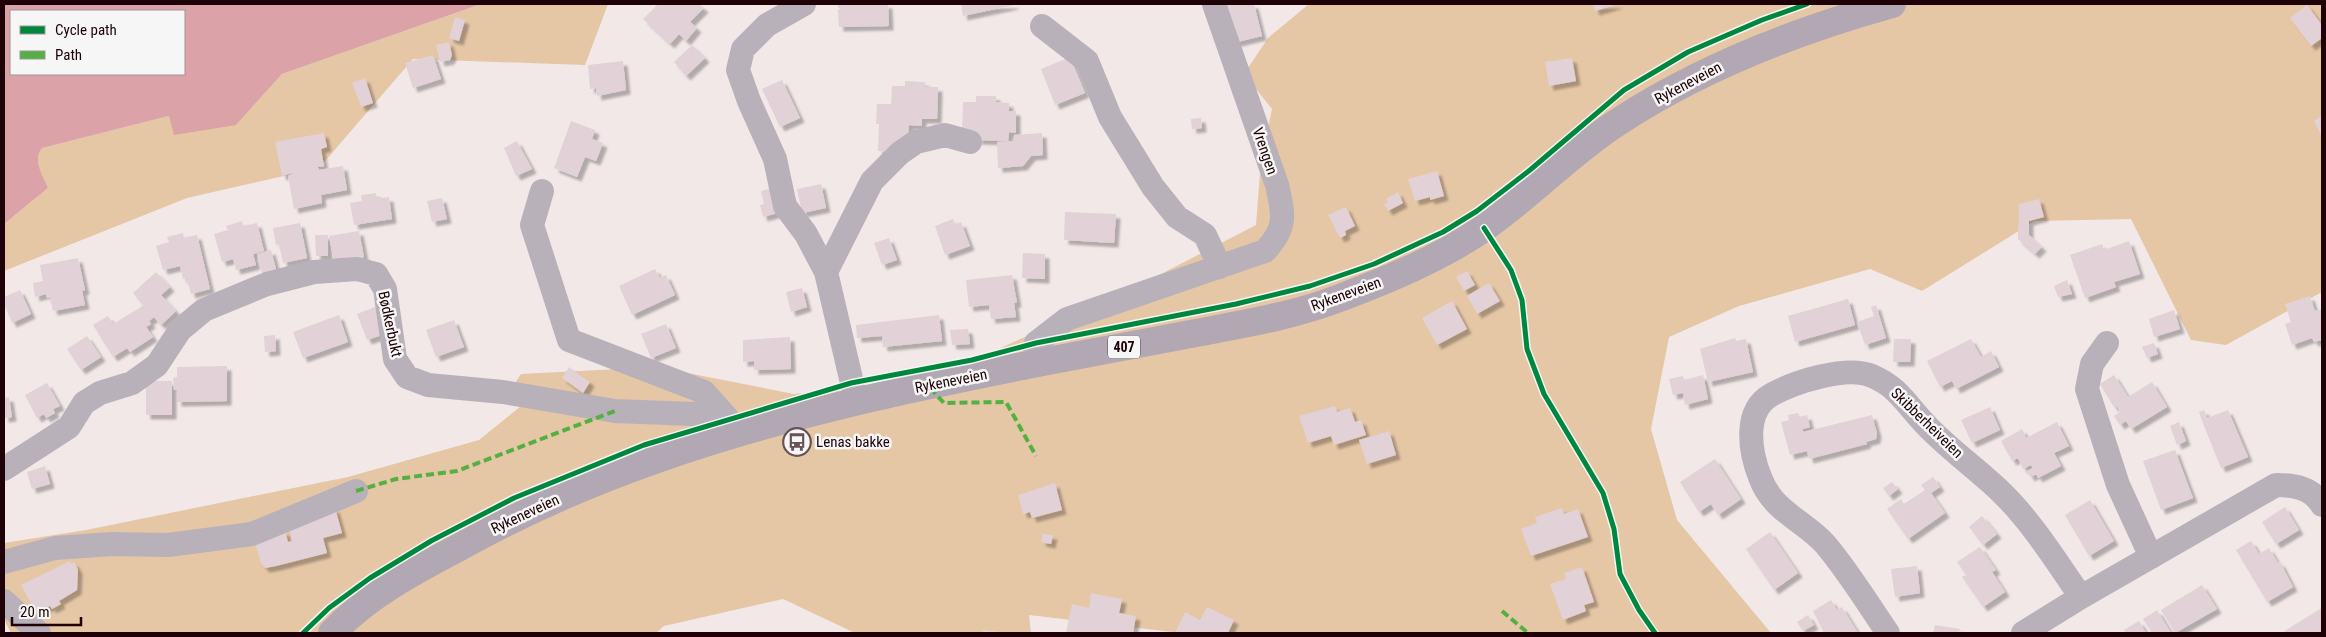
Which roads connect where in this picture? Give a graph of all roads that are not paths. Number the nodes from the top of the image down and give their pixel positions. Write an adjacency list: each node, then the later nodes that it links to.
1 (804, 4): 8 (street)
2 (1214, 4): 7 (street, Vrengen)
3 (1892, 4): 10 (main road, Rykeneveien / 407)
4 (1042, 26): 7 (street)
5 (970, 142): 8 (street)
6 (542, 191): 12 (street)
7 (1220, 267): 10 (street, Vrengen)
8 (826, 272): 11 (street)
9 (2107, 343): 17 (street)
10 (1034, 364): 11 (main road, Rykeneveien / 407)
11 (856, 400): 13 (main road, Rykeneveien / 407)
12 (720, 411): 13 (street); 14 (street, Bødkerbukt)
13 (738, 434): 22 (main road, Rykeneveien / 407)
14 (4, 469)
15 (356, 491): 18 (street)
16 (2322, 505): 17 (street)
17 (2151, 557): 19 (street)
18 (4, 562)
19 (2080, 597): 23 (street, Skibberheiveien); 24 (street)
20 (4, 602): 21 (street)
21 (39, 633)
22 (332, 633)
23 (1888, 633)
24 (2023, 633)

